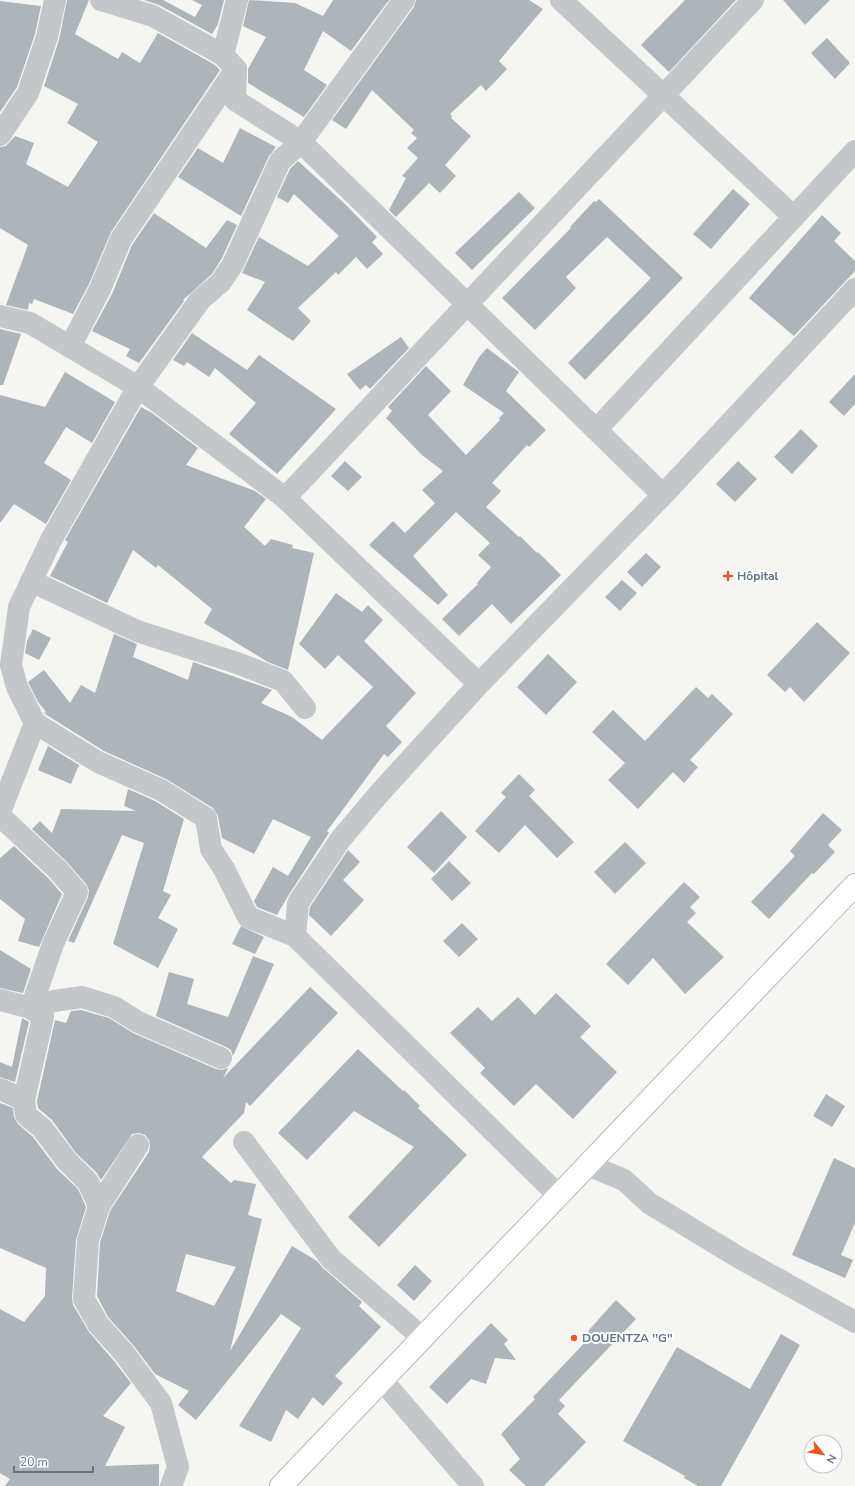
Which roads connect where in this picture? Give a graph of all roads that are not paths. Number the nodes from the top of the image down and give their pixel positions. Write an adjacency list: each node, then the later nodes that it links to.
1 (55, 0): 9 (street)
2 (101, 0): 7 (street)
3 (237, 0): 7 (street)
4 (404, 0): 10 (street)
5 (561, 0): 8 (street)
6 (754, 0): 8 (street)
7 (229, 62): 10 (street); 16 (street)
8 (664, 96): 12 (street); 14 (street)
9 (0, 134)
10 (301, 142): 14 (street); 17 (street)
11 (855, 151): 12 (street)
12 (794, 217): 18 (street)
13 (855, 289): 19 (street)
14 (467, 305): 18 (street); 20 (street)
15 (0, 316): 16 (street)
16 (70, 347): 17 (street)
17 (138, 387): 20 (street); 21 (street)
18 (596, 430): 19 (street)
19 (663, 495): 23 (street)
20 (285, 498): 23 (street)
21 (31, 581): 22 (street); 24 (street)
22 (5, 662): 25 (street)
23 (479, 684): 29 (street)
24 (305, 708)
25 (35, 723): 26 (street); 29 (street)
26 (0, 812)
27 (0, 816): 31 (street)
28 (855, 885): 37 (main road)
29 (295, 936): 38 (street)
30 (0, 1000): 31 (street)
31 (31, 1008): 32 (street); 34 (street)
32 (221, 1058)
33 (0, 1089): 34 (street)
34 (24, 1100): 39 (street)
35 (244, 1142): 41 (street)
36 (138, 1145): 39 (street)
37 (588, 1165): 38 (main road); 40 (street)
38 (558, 1196): 41 (main road)
39 (98, 1206): 43 (street)
40 (855, 1322)
41 (423, 1338): 42 (main road)
42 (382, 1380): 44 (main road); 45 (street)
43 (171, 1486)
44 (281, 1486)
45 (473, 1486)

